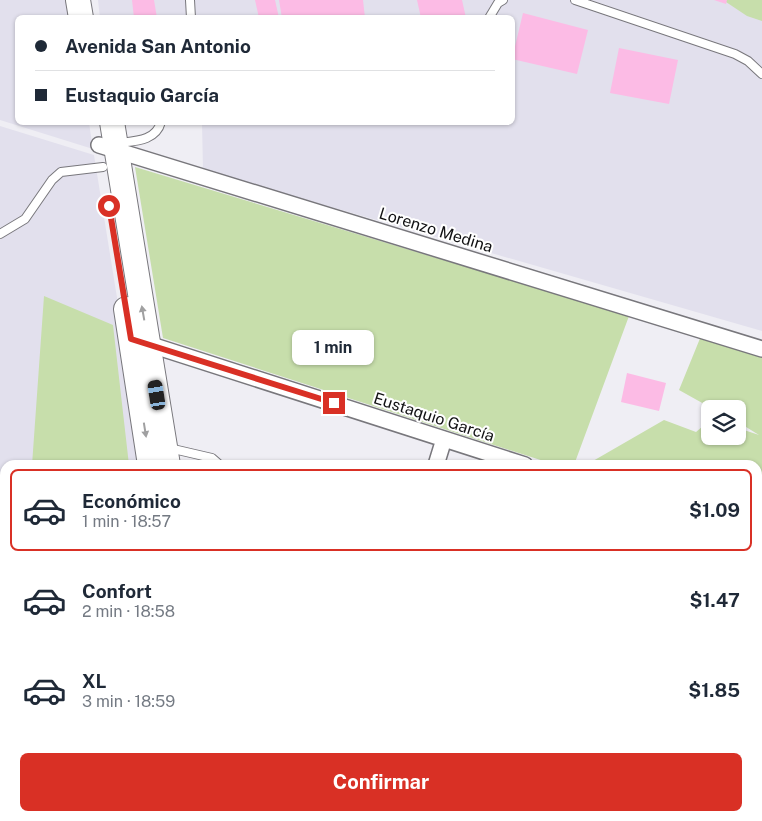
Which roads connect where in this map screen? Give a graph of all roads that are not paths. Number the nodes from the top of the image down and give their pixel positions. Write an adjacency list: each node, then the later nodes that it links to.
1 (78, 0): 6 (main road)
2 (95, 0): 7 (main road)
3 (190, 0): 8 (lane)
4 (503, 0): 9 (lane)
5 (575, 0): 10 (lane)
6 (80, 15)
7 (97, 15)
8 (190, 15)
9 (491, 15)
10 (762, 74)
11 (160, 125): 12 (lane)
12 (107, 142): 13 (lane); 14 (main road); 15 (street, Lorenzo Medina)
13 (0, 234)
14 (140, 341): 16 (street, Eustaquio García); 17 (main road)
15 (762, 349)
16 (444, 439): 19 (street); 20 (street, Eustaquio García)
17 (161, 459): 18 (lane)
18 (214, 460)
19 (438, 460)
20 (509, 460)

